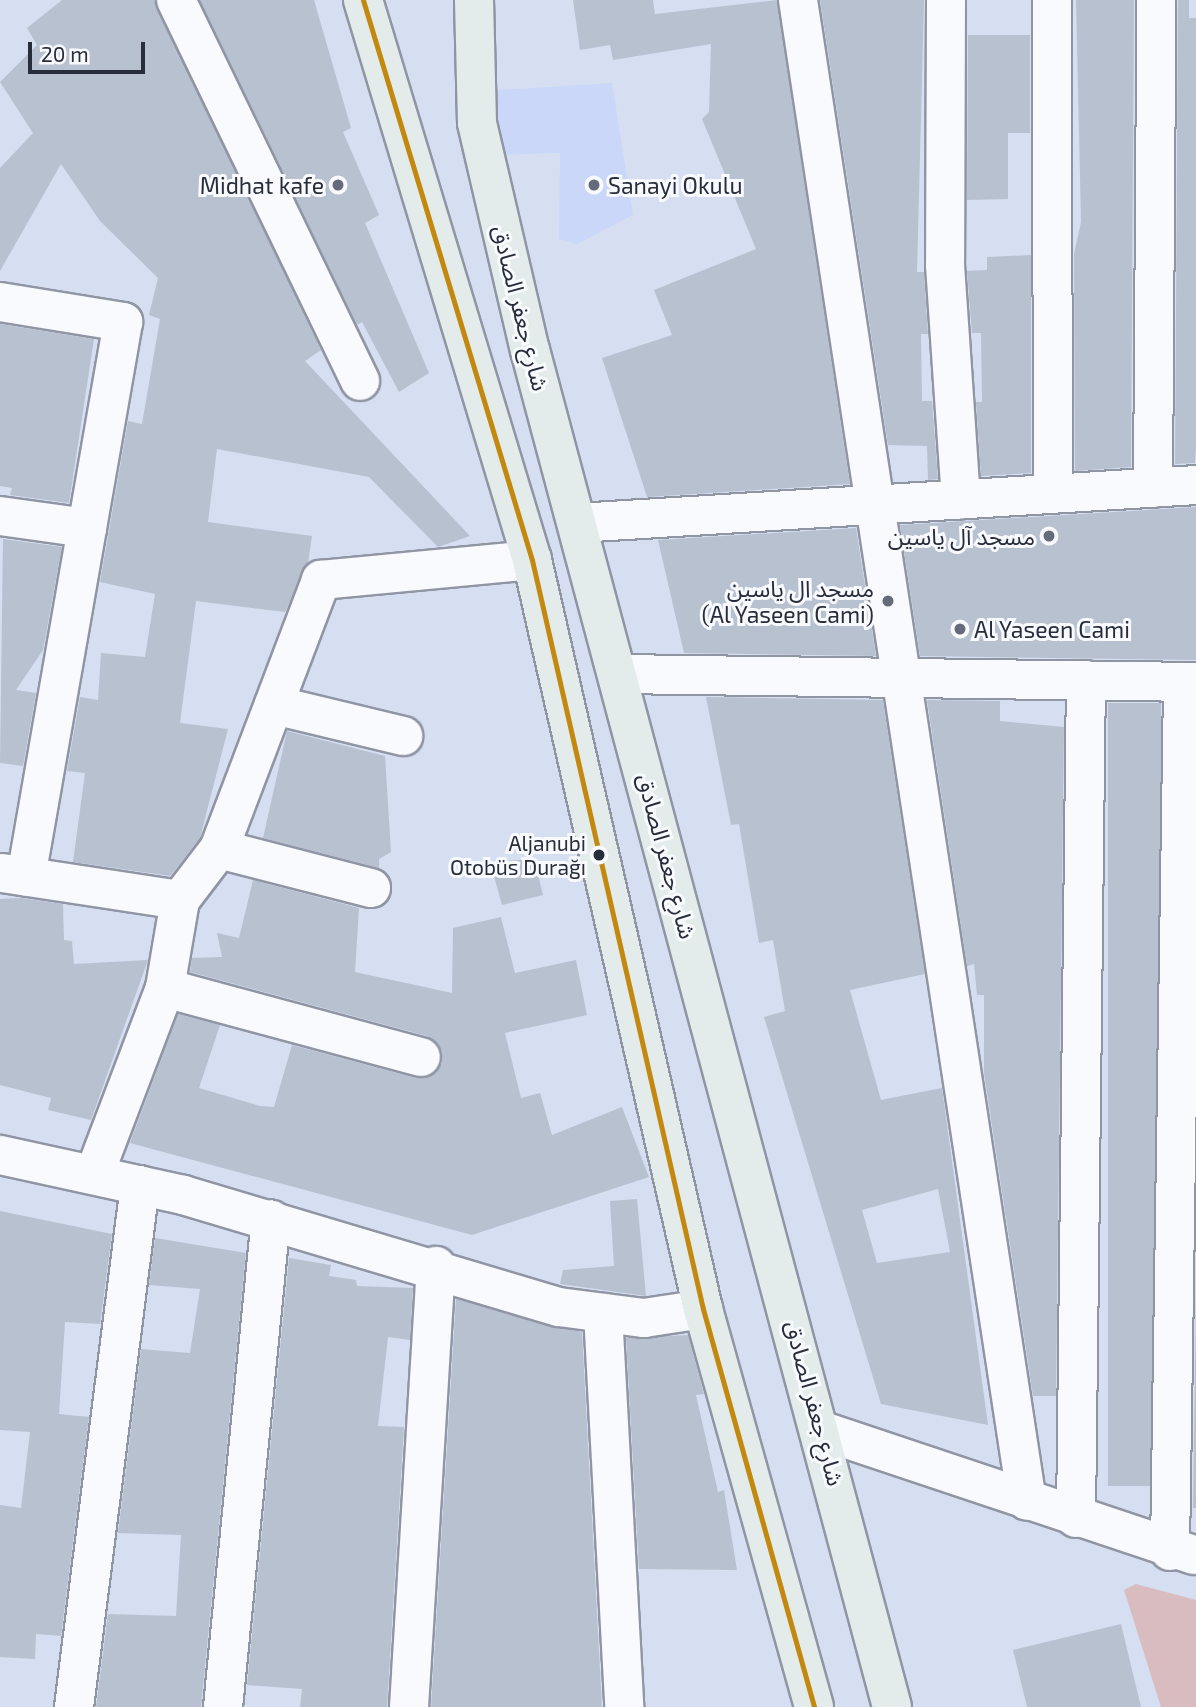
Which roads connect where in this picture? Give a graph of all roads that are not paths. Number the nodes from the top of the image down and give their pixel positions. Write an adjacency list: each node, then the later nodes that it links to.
1 (176, 0): 9 (street)
2 (363, 0): 18 (main road)
3 (474, 0): 16 (main road, شارع جعفر الصادق)
4 (798, 0): 14 (street)
5 (946, 0): 13 (street)
6 (1052, 0): 12 (street)
7 (1156, 0): 11 (street)
8 (0, 302): 17 (street)
9 (360, 381)
10 (1196, 485): 11 (street)
11 (1153, 488): 12 (street)
12 (1053, 494): 13 (street)
13 (961, 499): 14 (street)
14 (873, 505): 16 (street); 20 (street)
15 (0, 516): 17 (street)
16 (577, 523): 19 (main road, شارع جعفر الصادق)
17 (87, 528): 26 (street)
18 (532, 560): 23 (street); 36 (main road)
19 (617, 674): 20 (street); 38 (main road, شارع جعفر الصادق)
20 (902, 680): 21 (street); 39 (street)
21 (1086, 680): 22 (street); 40 (street)
22 (1190, 682): 41 (street)
23 (274, 705): 24 (street); 25 (street)
24 (403, 736)
25 (219, 849): 27 (street); 28 (street)
26 (13, 875): 28 (street)
27 (371, 888)
28 (180, 900): 29 (street)
29 (165, 988): 30 (street); 32 (street)
30 (421, 1057)
31 (0, 1155): 32 (street)
32 (94, 1175): 33 (street)
33 (140, 1185): 34 (street); 42 (street)
34 (271, 1219): 35 (street); 43 (street)
35 (436, 1266): 37 (street); 44 (street)
36 (703, 1309): 37 (street); 46 (main road)
37 (604, 1313): 45 (street)
38 (822, 1431): 39 (street); 47 (main road, شارع جعفر الصادق)
39 (1027, 1501): 40 (street)
40 (1076, 1518): 41 (street)
41 (1183, 1553)
42 (75, 1707)
43 (223, 1707)
44 (409, 1707)
45 (624, 1707)
46 (814, 1707)
47 (892, 1707)

